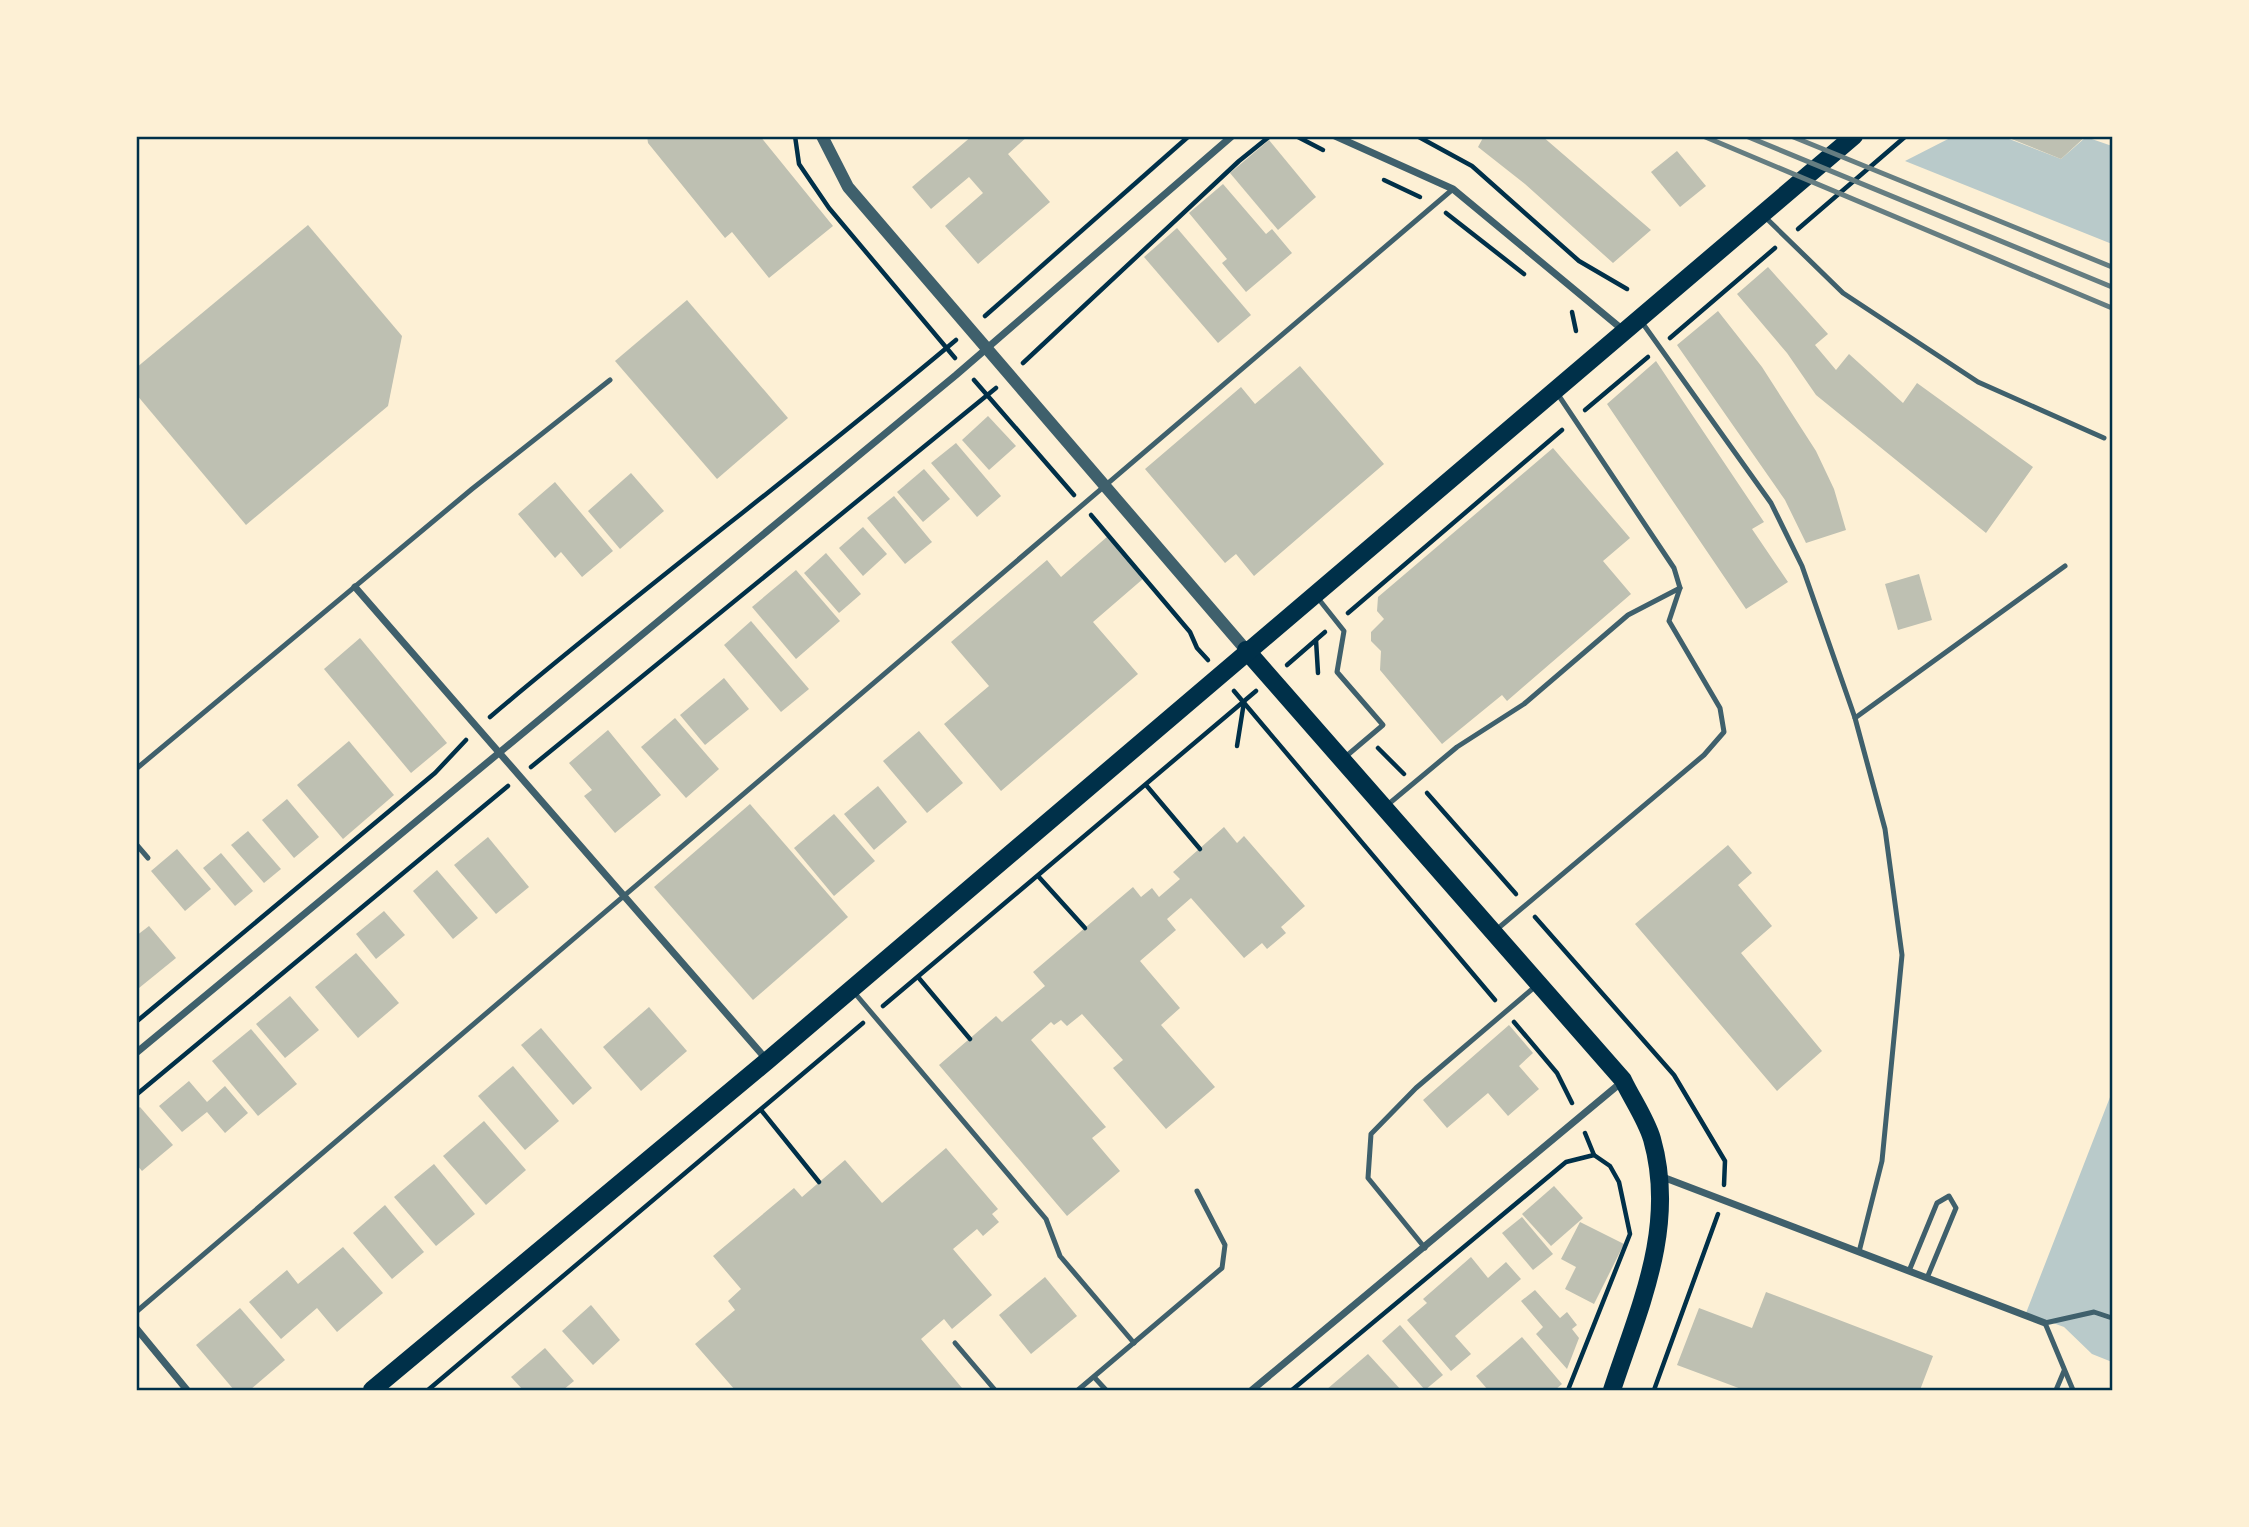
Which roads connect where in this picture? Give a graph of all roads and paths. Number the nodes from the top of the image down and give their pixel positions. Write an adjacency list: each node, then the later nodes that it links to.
1 (795, 136): 25 (path)
2 (822, 136): 21 (street)
3 (1189, 136): 21 (path)
4 (1232, 136): 26 (street)
5 (1270, 136): 28 (path)
6 (1296, 136): 11 (path)
7 (1335, 136): 13 (street)
8 (1417, 136): 18 (path)
9 (1854, 136): 15 (main road)
10 (1906, 136): 16 (path)
11 (1331, 153)
12 (1377, 176): 14 (path)
13 (1453, 189): 14 (lane); 22 (street)
14 (1435, 205): 17 (path); 34 (lane)
15 (1762, 214): 16 (lane); 20 (main road)
16 (1787, 239): 24 (path); 33 (lane)
17 (1529, 277)
18 (1627, 289)
19 (1565, 305): 23 (path)
20 (1639, 317): 22 (main road); 24 (lane)
21 (970, 329): 25 (path); 26 (street)
22 (1623, 330): 30 (main road)
23 (1576, 331)
24 (1661, 346): 32 (path); 45 (lane)
25 (947, 348): 27 (path); 46 (path)
26 (987, 349): 27 (street); 28 (street)
27 (964, 368): 31 (path); 48 (street)
28 (1011, 376): 31 (path); 34 (street)
29 (610, 380): 37 (lane)
30 (1554, 389): 32 (lane); 39 (main road)
31 (988, 395): 35 (path); 51 (path)
32 (1574, 419): 38 (lane); 40 (path)
33 (2104, 438)
34 (1106, 486): 35 (lane); 41 (street)
35 (1084, 506): 42 (path); 58 (lane)
36 (2065, 566): 45 (lane)
37 (355, 587): 46 (street); 50 (lane)
38 (1680, 588): 53 (lane); 60 (lane)
39 (1314, 593): 40 (lane); 41 (main road)
40 (1337, 622): 43 (path); 49 (lane)
41 (1246, 650): 42 (main road); 43 (main road)
42 (1220, 673): 44 (path); 63 (main road)
43 (1271, 678): 44 (path); 49 (main road)
44 (1244, 702): 47 (path); 52 (path); 64 (path)
45 (1855, 718): 79 (lane)
46 (476, 729): 48 (street); 66 (path)
47 (1237, 746)
48 (498, 754): 51 (street); 68 (street)
49 (1342, 760): 53 (main road)
50 (136, 769)
51 (518, 778): 58 (street); 71 (path)
52 (1146, 785): 55 (path); 57 (path)
53 (1384, 808): 60 (main road)
54 (136, 844): 56 (lane)
55 (1200, 849)
56 (148, 858)
57 (1038, 876): 59 (path); 61 (path)
58 (624, 897): 69 (street); 82 (lane)
59 (1085, 928)
60 (1493, 932): 62 (main road)
61 (918, 977): 65 (path); 67 (path)
62 (1539, 984): 64 (lane); 70 (main road)
63 (851, 989): 65 (lane); 69 (main road)
64 (1506, 1013): 73 (path); 78 (lane)
65 (873, 1015): 72 (path); 87 (lane)
66 (136, 1022)
67 (970, 1039)
68 (136, 1053)
69 (767, 1060): 91 (main road)
70 (1623, 1080): 73 (street); 75 (main road)
71 (136, 1095)
72 (761, 1110): 76 (path); 92 (path)
73 (1578, 1117): 74 (path); 78 (street)
74 (1594, 1155): 97 (path); 98 (path)
75 (1659, 1176): 79 (street); 99 (main road)
76 (819, 1182)
77 (1197, 1191): 87 (lane)
78 (1425, 1248): 96 (street)
79 (1859, 1252): 80 (street)
80 (1909, 1271): 81 (street); 81 (lane)
81 (1927, 1278): 84 (street)
82 (136, 1312)
83 (2112, 1318): 84 (lane)
84 (2045, 1323): 88 (lane)
85 (136, 1328): 90 (street)
86 (955, 1343): 93 (lane)
87 (1134, 1343): 89 (lane)
88 (2064, 1371): 100 (lane); 101 (lane)
89 (1094, 1377): 94 (lane); 95 (lane)
90 (187, 1391)
91 (372, 1391)
92 (428, 1391)
93 (995, 1391)
94 (1079, 1391)
95 (1106, 1391)
96 (1252, 1391)
97 (1292, 1391)
98 (1568, 1391)
99 (1612, 1391)
100 (2056, 1391)
101 (2073, 1391)

